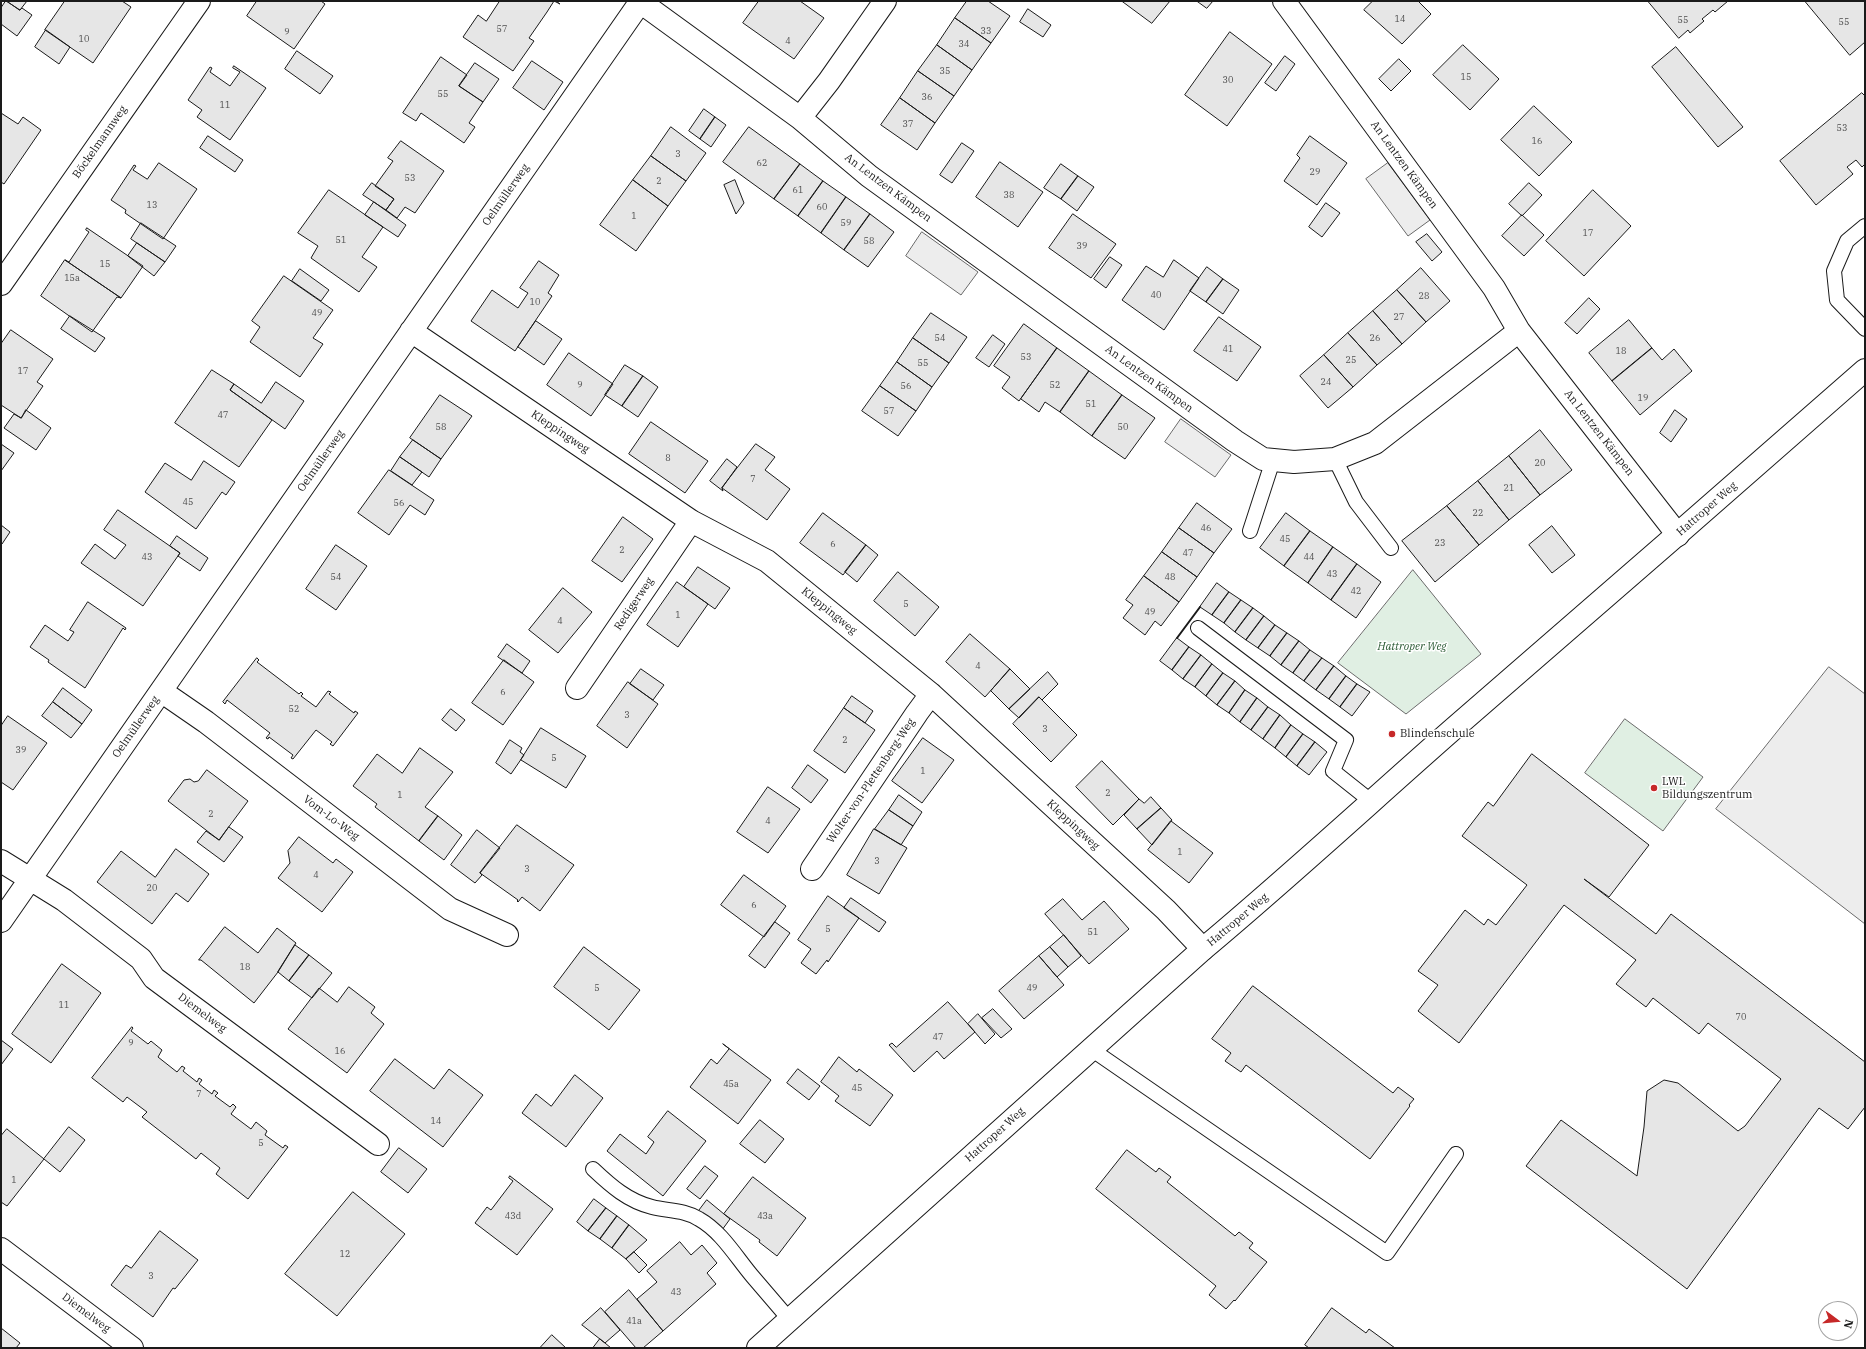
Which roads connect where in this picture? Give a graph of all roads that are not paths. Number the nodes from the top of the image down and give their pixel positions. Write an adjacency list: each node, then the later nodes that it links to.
1 (200, 1): 7 (street, Böckelmannweg)
2 (640, 1): 5 (street, An Lentzen Kämpen); 9 (street, Oelmüllerweg)
3 (884, 1): 5 (street)
4 (1284, 1): 10 (street, An Lentzen Kämpen)
5 (800, 118): 13 (street, An Lentzen Kämpen)
6 (1865, 226): 8 (lane)
7 (1, 284)
8 (1865, 329)
9 (412, 331): 14 (street, Kleppingweg); 20 (street, Oelmüllerweg)
10 (1519, 332): 12 (street, An Lentzen Kämpen); 16 (street, An Lentzen Kämpen)
11 (1865, 370): 16 (street, Hattroper Weg)
12 (1335, 459): 13 (street, An Lentzen Kämpen); 17 (lane)
13 (1273, 460): 15 (lane)
14 (691, 521): 19 (street, Redigerweg); 21 (street, Kleppingweg)
15 (1250, 531)
16 (1678, 535): 22 (street, Hattroper Weg)
17 (1390, 548)
18 (1198, 628): 22 (lane)
19 (577, 688)
20 (161, 691): 25 (street, Oelmüllerweg); 27 (street, Vom-Lo-Weg)
21 (931, 694): 24 (street, Wolter-von-Plettenberg-Weg); 28 (street, Kleppingweg)
22 (1372, 802): 28 (street, Hattroper Weg)
23 (1, 861): 25 (street, Diemelweg)
24 (812, 869)
25 (30, 879): 26 (street, Oelmüllerweg); 30 (street, Diemelweg)
26 (1, 921)
27 (506, 935)
28 (1203, 949): 29 (street, Hattroper Weg)
29 (1091, 1049): 31 (lane); 34 (street, Hattroper Weg)
30 (378, 1144)
31 (1456, 1154)
32 (593, 1170): 34 (lane)
33 (1, 1248): 35 (street, Diemelweg)
34 (789, 1319): 36 (street, Hattroper Weg)
35 (132, 1348)
36 (758, 1348)

